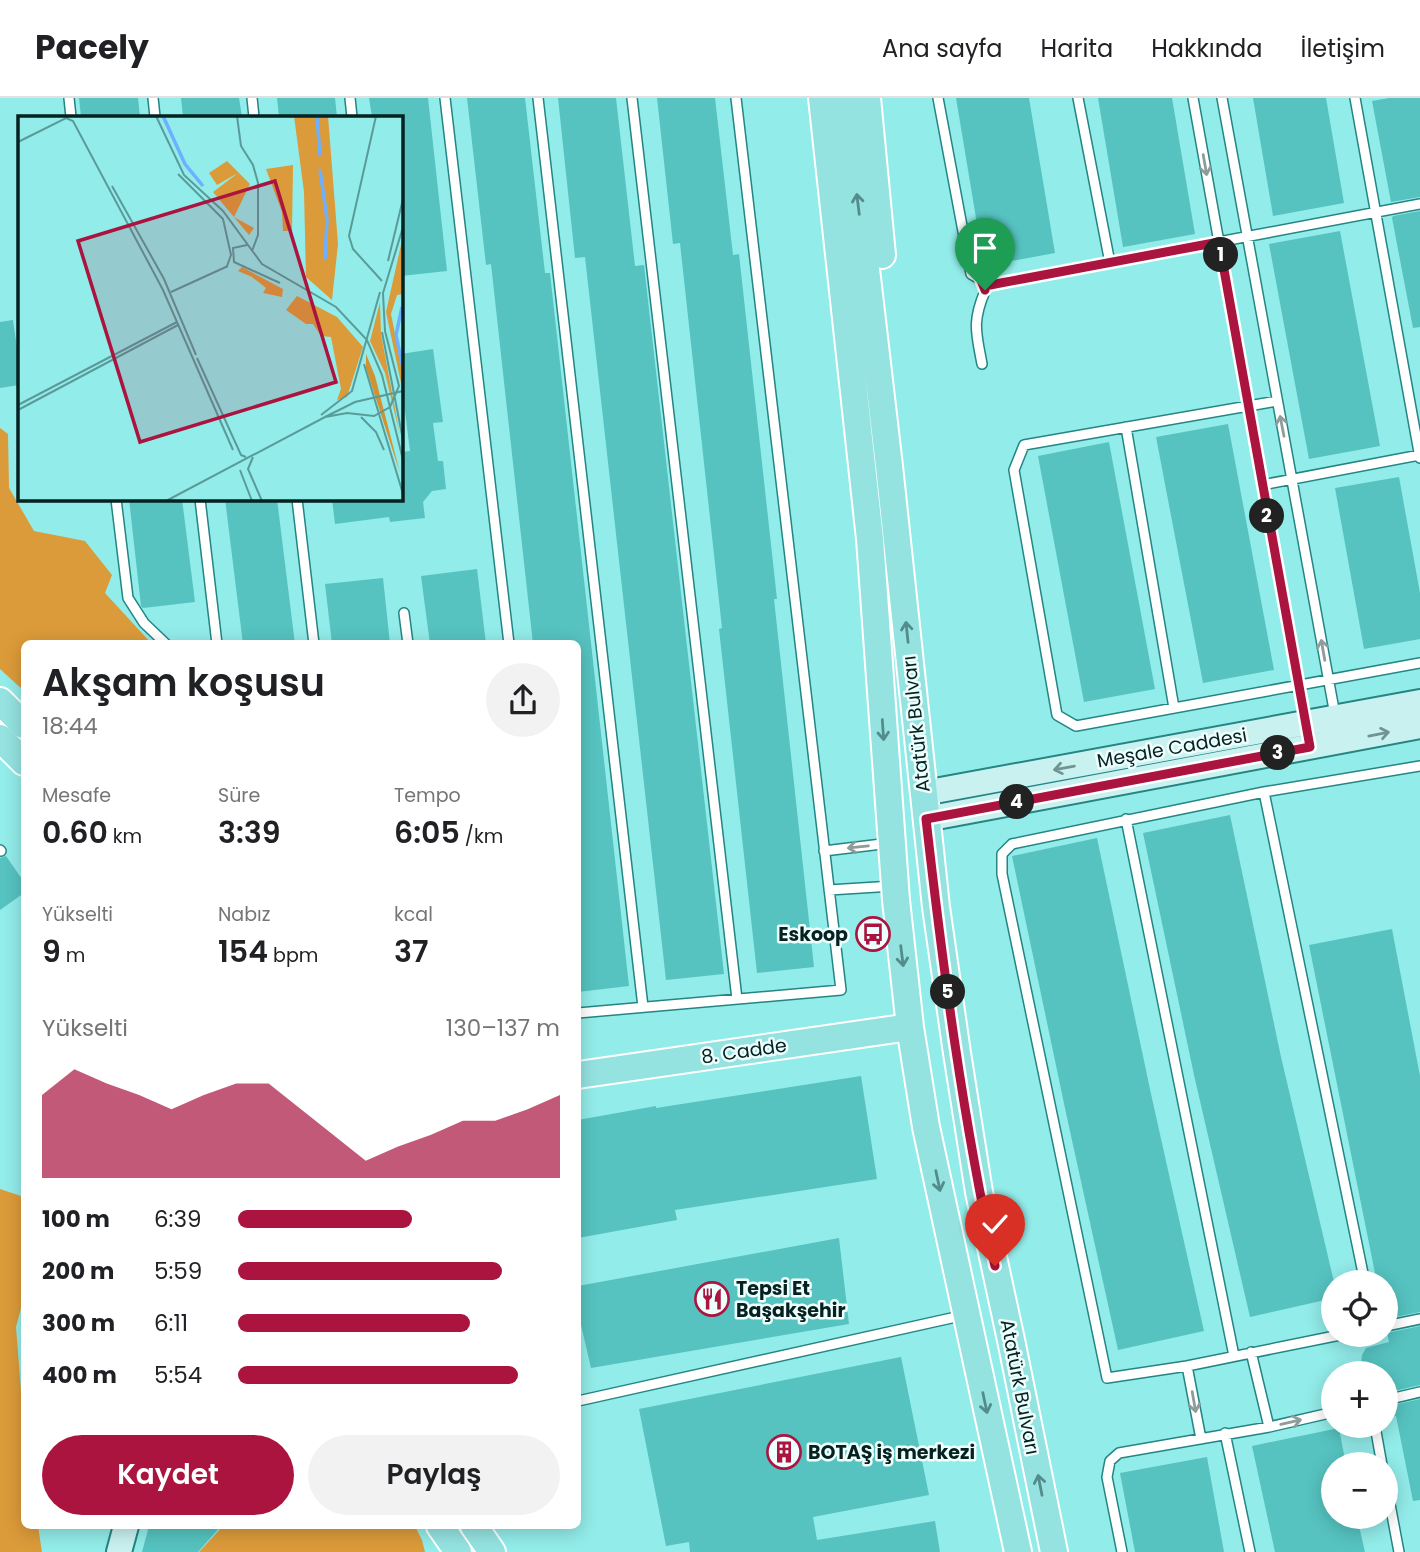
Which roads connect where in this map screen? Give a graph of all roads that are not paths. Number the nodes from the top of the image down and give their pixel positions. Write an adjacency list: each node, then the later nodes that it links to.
1 (69, 98): 18 (lane)
2 (153, 98): 19 (lane)
3 (252, 98): 20 (lane)
4 (350, 98): 21 (lane)
5 (444, 98): 45 (lane)
6 (538, 98): 69 (lane)
7 (632, 98): 68 (lane)
8 (736, 98): 65 (lane)
9 (807, 98): 39 (main road)
10 (822, 98): 39 (main road, Atatürk Bulvarı)
11 (846, 98): 33 (main road, Atatürk Bulvarı, one-way to 11)
12 (867, 98): 33 (main road)
13 (938, 98): 27 (lane)
14 (1078, 98): 26 (lane)
15 (1193, 98): 25 (lane, one-way to 25)
16 (1222, 98): 24 (lane)
17 (1355, 98): 23 (lane)
18 (71, 116)
19 (155, 116)
20 (254, 116)
21 (352, 116)
22 (1420, 204): 23 (lane)
23 (1376, 213): 24 (lane); 32 (lane)
24 (1247, 237): 25 (lane); 29 (lane)
25 (1219, 242): 26 (lane); 30 (lane)
26 (1110, 262): 27 (lane)
27 (981, 280): 28 (lane)
28 (982, 364)
29 (1277, 401): 30 (lane); 34 (lane, one-way to 29)
30 (1248, 406): 31 (lane); 35 (lane)
31 (1126, 427): 51 (lane); 51 (lane)
32 (1420, 456): 34 (lane)
33 (889, 466): 61 (main road, Atatürk Bulvarı, one-way to 33)
34 (1292, 480): 35 (lane); 47 (lane, one-way to 34)
35 (1262, 485): 48 (lane)
36 (116, 500): 41 (lane)
37 (200, 500): 42 (lane)
38 (297, 500): 43 (lane)
39 (870, 539): 60 (main road, Atatürk Bulvarı, one-way to 60)
40 (404, 613): 44 (lane)
41 (162, 640)
42 (217, 640)
43 (314, 640)
44 (407, 640)
45 (509, 640)
46 (1420, 663): 47 (lane)
47 (1328, 680): 48 (lane); 54 (lane)
48 (1299, 685): 51 (lane); 55 (lane)
49 (0, 701): 52 (main road)
50 (1420, 702): 54 (street, Meşale Caddesi)
51 (1174, 708)
52 (21, 722)
53 (1420, 726): 54 (street, Meşale Caddesi, one-way to 53)
54 (1337, 729): 55 (street, Meşale Caddesi)
55 (1308, 735): 61 (street, Meşale Caddesi, one-way to 61); 62 (street, Meşale Caddesi)
56 (0, 739): 57 (main road)
57 (21, 759)
58 (1420, 766): 59 (lane)
59 (1264, 792): 63 (lane); 73 (lane)
60 (888, 793): 62 (main road); 64 (main road, Atatürk Bulvarı)
61 (924, 793): 62 (main road, Atatürk Bulvarı)
62 (926, 819): 96 (main road, Atatürk Bulvarı, one-way to 62)
63 (1126, 819): 79 (lane); 80 (lane)
64 (892, 843): 65 (lane, one-way to 65); 66 (main road, Atatürk Bulvarı)
65 (824, 851): 67 (lane)
66 (895, 886): 67 (lane); 71 (main road, Atatürk Bulvarı, one-way to 71)
67 (829, 890): 68 (lane)
68 (737, 999): 69 (lane)
69 (642, 1007): 70 (lane)
70 (581, 1013)
71 (910, 1027): 72 (main road, 8. Cadde); 74 (main road, Atatürk Bulvarı, one-way to 74)
72 (581, 1075)
73 (1362, 1270)
74 (966, 1315): 83 (lane); 95 (main road, Atatürk Bulvarı, one-way to 95)
75 (1420, 1319): 76 (lane)
76 (1398, 1324)
77 (1321, 1339): 78 (lane)
78 (1251, 1352): 79 (lane); 85 (lane)
79 (1234, 1356): 80 (lane)
80 (1188, 1366): 87 (lane, one-way to 87)
81 (1420, 1392): 82 (lane)
82 (1398, 1397)
83 (581, 1400)
84 (1321, 1415): 85 (lane, one-way to 84)
85 (1269, 1427): 86 (lane)
86 (1225, 1433): 87 (lane); 98 (lane)
87 (1201, 1439): 97 (lane)
88 (125, 1529): 92 (street)
89 (442, 1529): 93 (main road)
90 (476, 1529): 94 (main road)
91 (1395, 1529): 99 (lane)
92 (119, 1552)
93 (458, 1552)
94 (492, 1552)
95 (1018, 1552)
96 (1054, 1552)
97 (1122, 1552)
98 (1250, 1552)
99 (1399, 1552)

